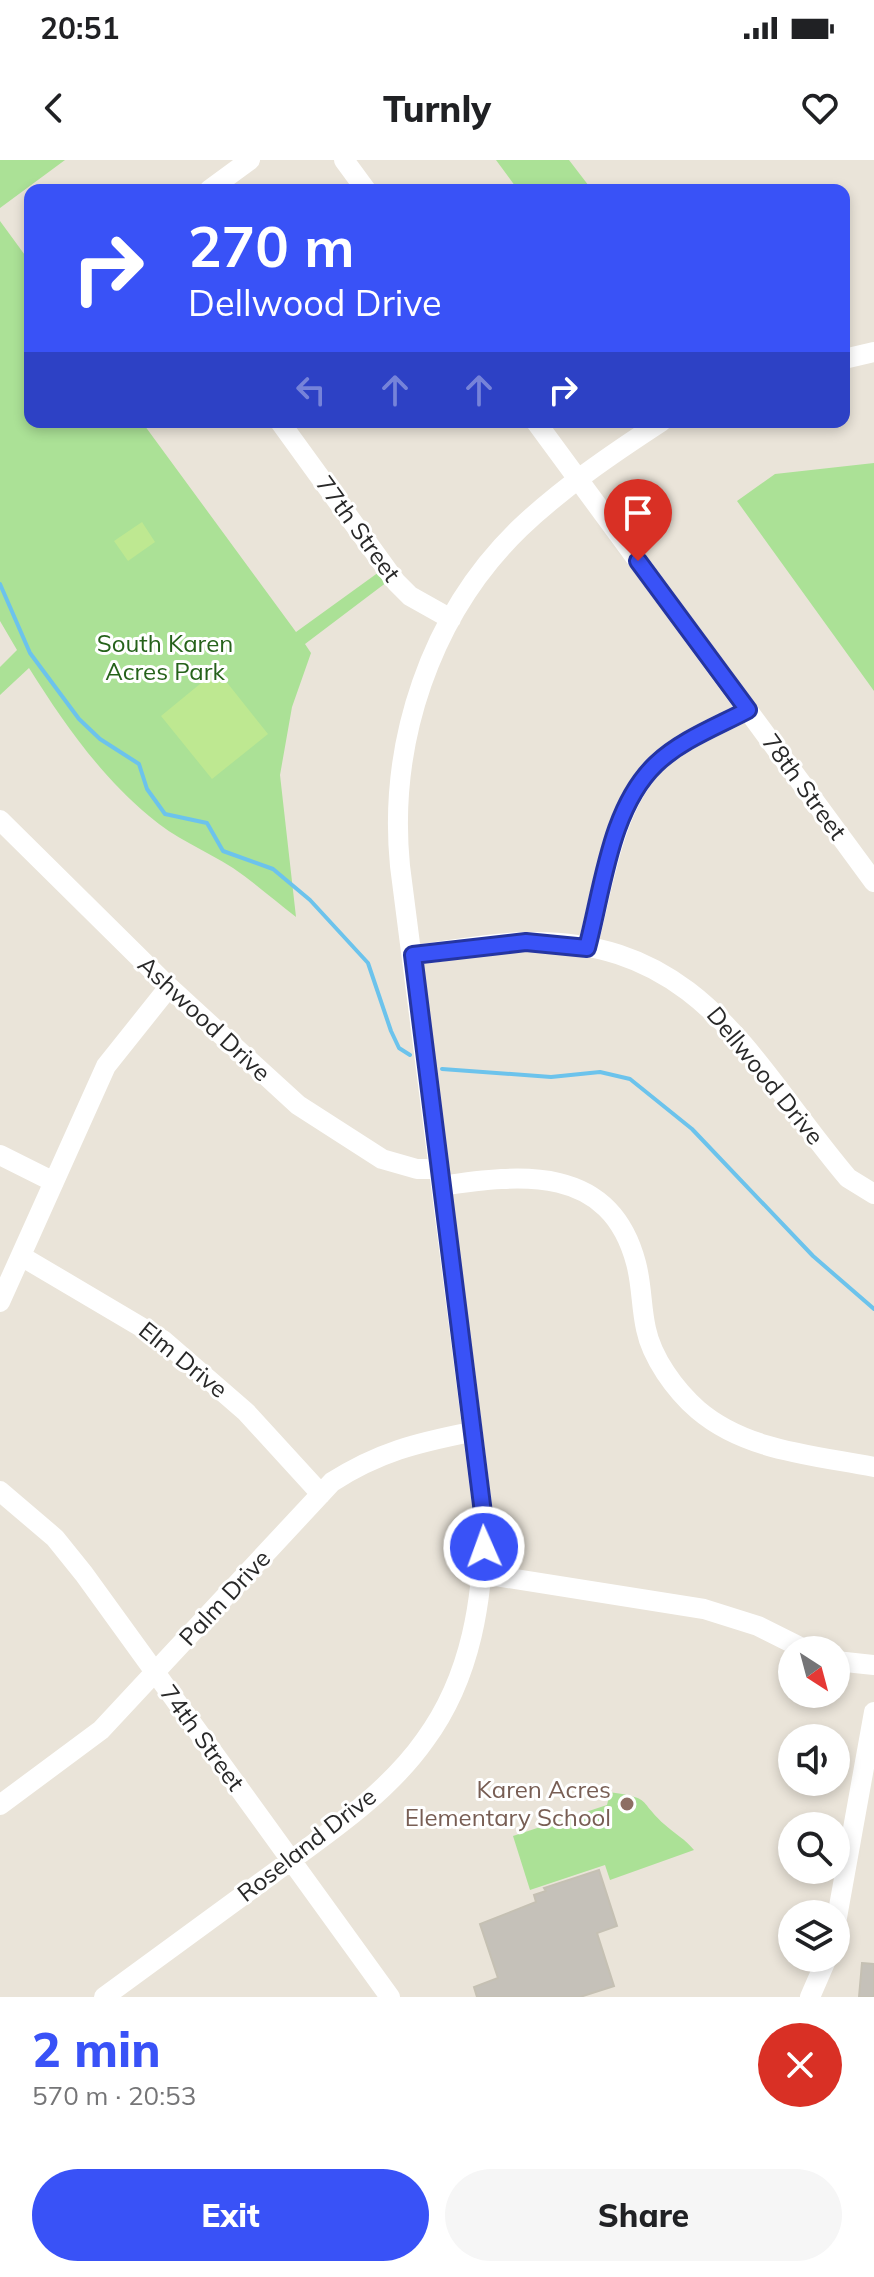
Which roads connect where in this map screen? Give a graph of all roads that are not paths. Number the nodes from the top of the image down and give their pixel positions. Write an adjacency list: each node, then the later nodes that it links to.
1 (250, 160): 3 (street)
2 (344, 160): 4 (street)
3 (217, 184)
4 (362, 184)
5 (874, 352): 6 (street)
6 (850, 358)
7 (284, 428): 11 (street, 77th Street)
8 (540, 428): 10 (street, 78th Street)
9 (652, 428): 10 (street, Roseland Drive)
10 (578, 480): 11 (street, Roseland Drive); 12 (street, 78th Street)
11 (451, 619): 16 (street, Roseland Drive)
12 (748, 710): 14 (street, 78th Street); 15 (street)
13 (0, 820): 17 (street, Ashwood Drive)
14 (874, 882)
15 (587, 948): 16 (street, Dellwood Drive); 21 (street, Dellwood Drive)
16 (413, 955): 19 (street, Roseland Drive)
17 (169, 987): 19 (street, Ashwood Drive); 20 (street)
18 (0, 1155): 20 (street)
19 (440, 1177): 24 (street, Roseland Drive); 25 (street, Ashwood Drive)
20 (54, 1182): 22 (street)
21 (874, 1194)
22 (21, 1256): 23 (street); 27 (street, Elm Drive)
23 (0, 1302)
24 (471, 1432): 27 (street, Palm Drive); 28 (street, Roseland Drive)
25 (874, 1467)
26 (0, 1491): 32 (street, 74th Street)
27 (321, 1494): 32 (street, Palm Drive)
28 (483, 1574): 29 (street); 35 (street, Roseland Drive)
29 (778, 1636)
30 (850, 1662): 31 (street)
31 (874, 1665)
32 (155, 1674): 34 (street, Palm Drive); 35 (street, 74th Street)
33 (874, 1712): 36 (street)
34 (0, 1805)
35 (291, 1860): 38 (street, Roseland Drive); 39 (street, 74th Street)
36 (840, 1900)
37 (821, 1972): 40 (street)
38 (104, 1997)
39 (390, 1997)
40 (810, 1997)

